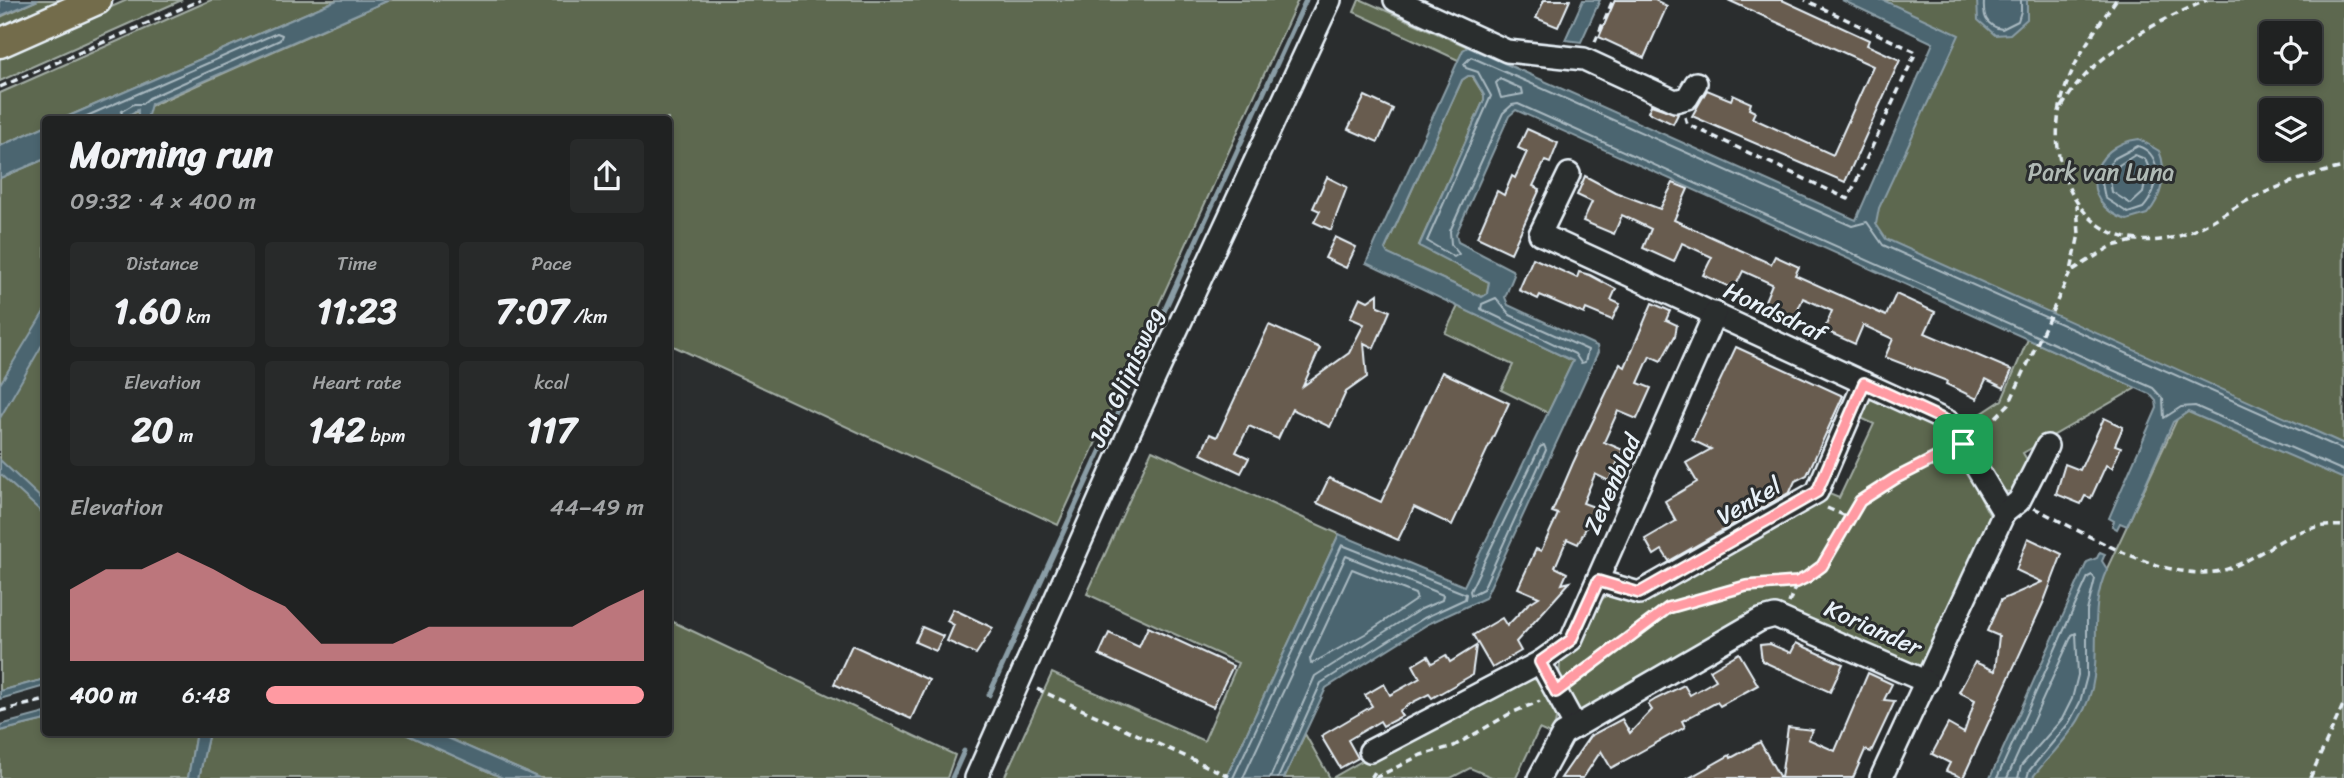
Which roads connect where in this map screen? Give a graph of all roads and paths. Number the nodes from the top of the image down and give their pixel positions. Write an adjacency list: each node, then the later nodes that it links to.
1 (97, 0): 9 (main road)
2 (201, 0): 12 (path)
3 (1330, 0): 36 (street, Jan Glijnisweg)
4 (1395, 0): 10 (street)
5 (1613, 0): 10 (path)
6 (1805, 0): 13 (path)
7 (2116, 0): 14 (path)
8 (2207, 0): 14 (path)
9 (0, 43)
10 (1588, 61): 13 (street)
11 (1696, 83): 13 (street)
12 (0, 88)
13 (1681, 101)
14 (2060, 110): 17 (path)
15 (2344, 167): 18 (path)
16 (1569, 174): 20 (street, Hondsdraf)
17 (2077, 205): 18 (path); 19 (path)
18 (2141, 239): 19 (path)
19 (2071, 271): 22 (path)
20 (1715, 313): 21 (street, Hondsdraf); 26 (street, Zevenblad)
21 (1864, 383): 22 (street, Hondsdraf); 26 (street, Venkel)
22 (1963, 444): 24 (street, Hondsdraf); 30 (path)
23 (2047, 446): 24 (street)
24 (2012, 507): 25 (path); 28 (street)
25 (2344, 526)
26 (1598, 581): 27 (street, Zevenblad)
27 (1540, 662): 30 (street); 35 (street, Zevenblad)
28 (1927, 682): 34 (street, Koriander); 40 (street)
29 (1035, 688): 37 (path)
30 (1556, 692): 34 (street); 38 (path)
31 (42, 701): 33 (path)
32 (2344, 703): 41 (path)
33 (0, 711)
34 (1575, 726): 39 (street, Koriander)
35 (1370, 751)
36 (976, 778)
37 (1233, 778)
38 (1375, 778)
39 (1539, 778)
40 (1881, 778)
41 (2310, 778)

